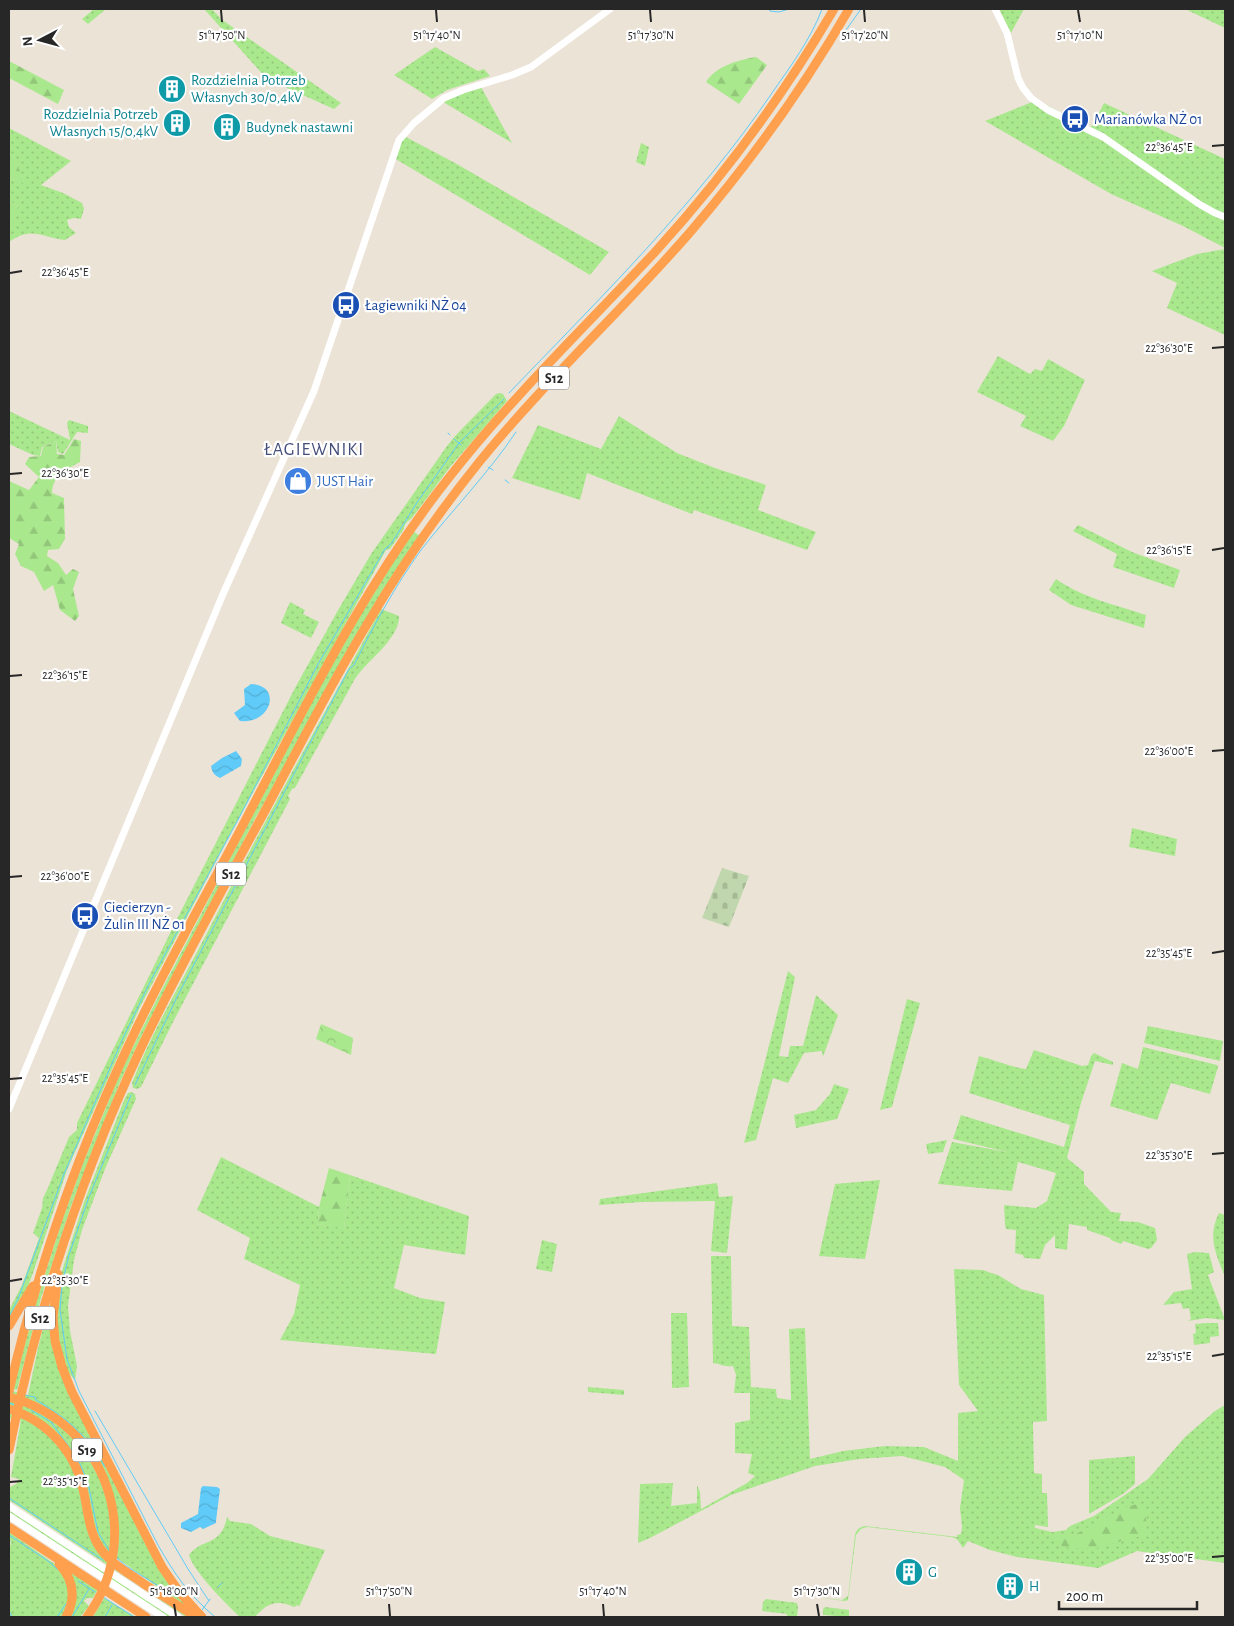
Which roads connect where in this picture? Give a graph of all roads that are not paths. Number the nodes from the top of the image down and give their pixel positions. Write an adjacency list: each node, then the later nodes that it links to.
1 (610, 9): 6 (street)
2 (834, 9): 8 (highway, S12)
3 (849, 9): 7 (highway, S12)
4 (994, 9): 5 (street)
5 (1225, 217)
6 (9, 1109)
7 (61, 1249): 13 (highway, S12); 24 (highway)
8 (38, 1277): 9 (highway); 10 (highway, S12)
9 (9, 1326)
10 (9, 1388)
11 (9, 1397): 19 (highway, S19)
12 (9, 1410): 23 (highway)
13 (9, 1450)
14 (9, 1506): 22 (street)
15 (9, 1516): 21 (street)
16 (9, 1527): 17 (highway)
17 (51, 1554): 18 (highway); 20 (highway)
18 (66, 1617)
19 (88, 1617)
20 (146, 1617)
21 (163, 1617)
22 (178, 1617)
23 (196, 1617)
24 (202, 1617)

